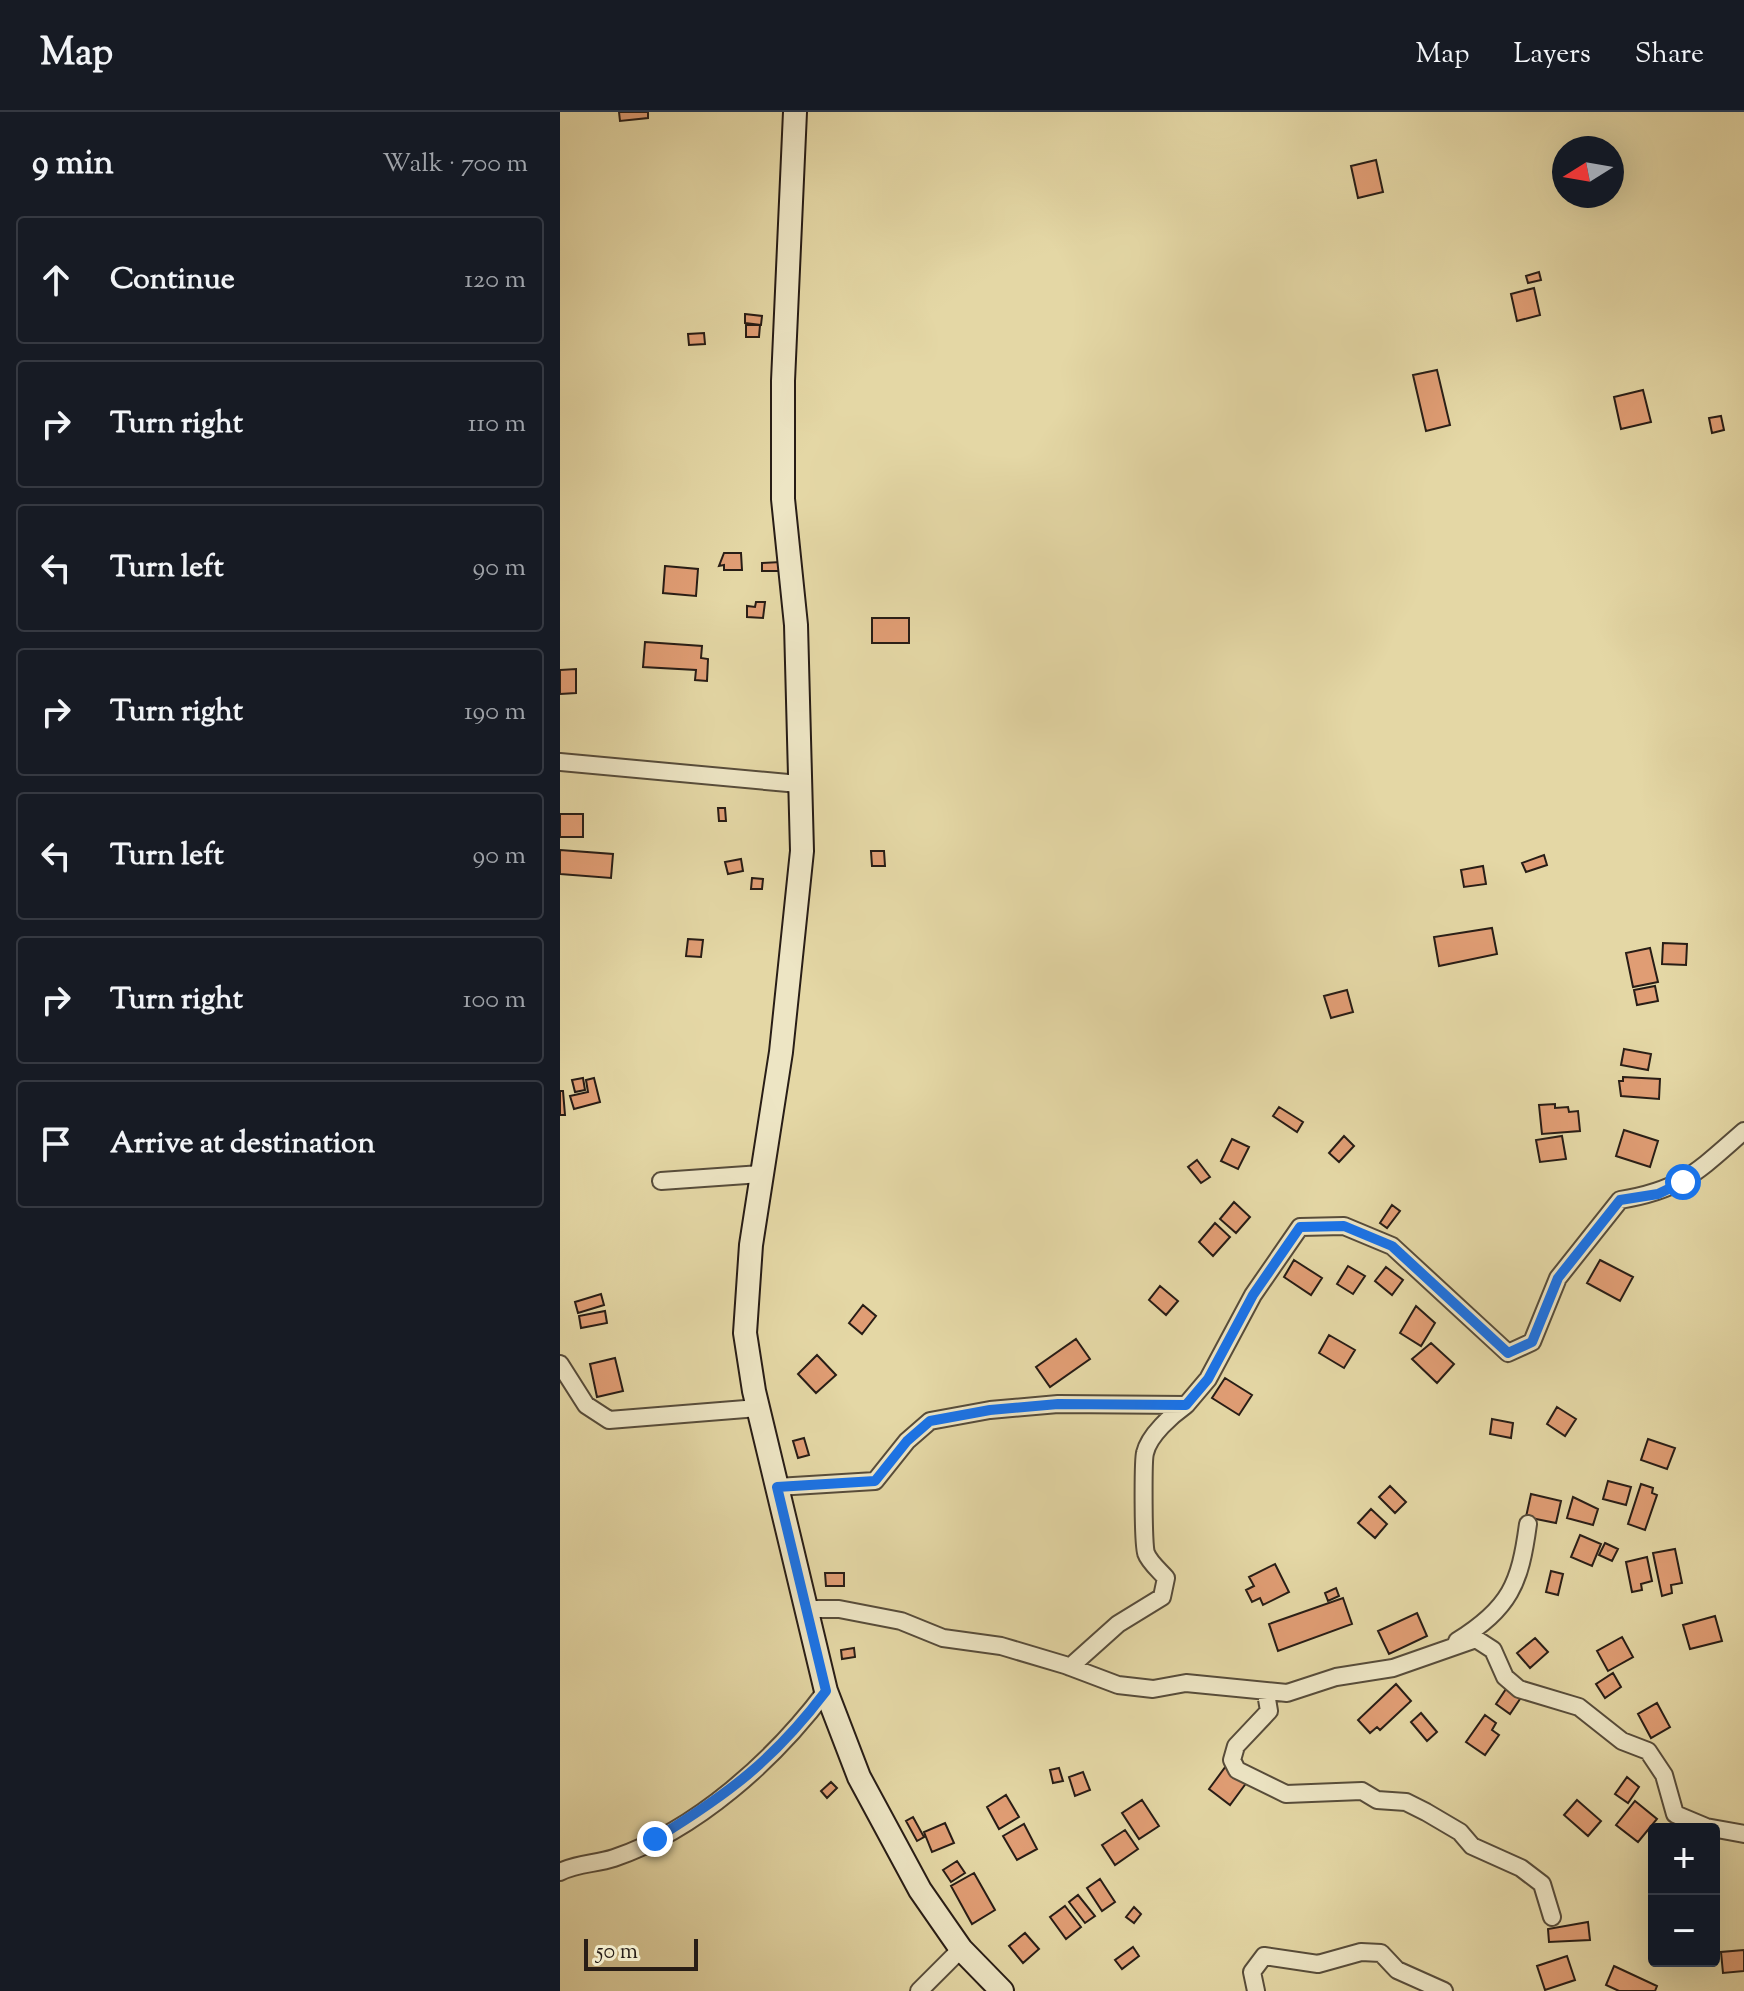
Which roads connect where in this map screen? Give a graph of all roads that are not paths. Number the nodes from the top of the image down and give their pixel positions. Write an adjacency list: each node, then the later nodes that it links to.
1 (795, 112): 3 (street)
2 (560, 762): 3 (street)
3 (799, 784): 5 (street)
4 (1744, 1131): 8 (street)
5 (761, 1174): 6 (street); 9 (street)
6 (661, 1181)
7 (560, 1364): 9 (street)
8 (1186, 1405): 10 (street); 14 (street)
9 (758, 1408): 10 (street)
10 (777, 1487): 12 (street)
11 (1528, 1524): 13 (street)
12 (806, 1609): 14 (street); 15 (street)
13 (1445, 1648): 16 (street); 17 (street)
14 (1070, 1667): 16 (street)
15 (826, 1691): 18 (street); 20 (street)
16 (1266, 1693): 19 (street)
17 (1744, 1834)
18 (560, 1872)
19 (1552, 1917)
20 (961, 1949): 21 (street); 22 (street)
21 (919, 1991)
22 (1002, 1991)
23 (1256, 1991): 24 (street)
24 (1444, 1991)

